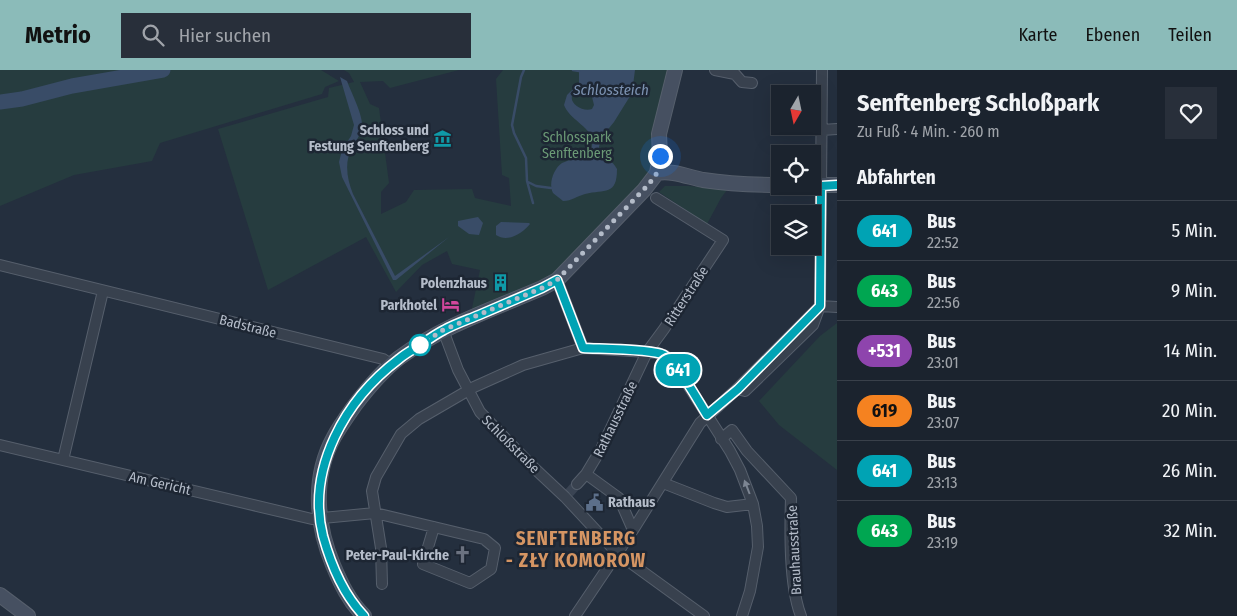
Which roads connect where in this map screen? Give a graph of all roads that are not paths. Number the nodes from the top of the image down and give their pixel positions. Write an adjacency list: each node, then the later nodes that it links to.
1 (675, 70): 8 (street)
2 (715, 70): 4 (street)
3 (822, 70): 6 (street)
4 (752, 82)
5 (837, 129): 6 (street)
6 (822, 130): 7 (street)
7 (821, 145)
8 (657, 173): 10 (street); 15 (street)
9 (837, 185): 11 (street)
10 (771, 186)
11 (821, 186)
12 (817, 195): 17 (street)
13 (656, 198): 21 (street, Ritterstraße)
14 (0, 265): 16 (street, Badstraße)
15 (557, 280): 19 (street); 20 (street)
16 (103, 291): 22 (street, Badstraße); 27 (street)
17 (820, 306): 18 (street); 24 (street)
18 (837, 307)
19 (443, 330): 22 (street); 23 (street, Schloßstraße)
20 (583, 348): 21 (street); 23 (street)
21 (647, 352): 24 (street); 28 (street, Rathausstraße)
22 (392, 365): 33 (street)
23 (468, 390): 32 (street); 36 (street, Schloßstraße)
24 (707, 415): 25 (street); 30 (street)
25 (721, 438): 31 (street, one-way to 25); 44 (street, Brauhausstraße)
26 (0, 445): 27 (street, Am Gericht)
27 (63, 460): 33 (street, Am Gericht)
28 (588, 475): 29 (street, Rathausstraße); 35 (street)
29 (577, 484)
30 (666, 484): 31 (street); 35 (street)
31 (753, 504): 43 (street)
32 (375, 513): 33 (street, Am Gericht); 34 (street, Am Gericht); 37 (street)
33 (320, 518): 40 (street)
34 (434, 527): 34 (street, Am Gericht)
35 (634, 530): 36 (street)
36 (617, 552): 41 (street); 42 (street, Schloßstraße)
37 (382, 584)
38 (0, 595): 39 (street)
39 (28, 616)
40 (364, 616)
41 (575, 616)
42 (704, 616)
43 (742, 616)
44 (800, 616)

